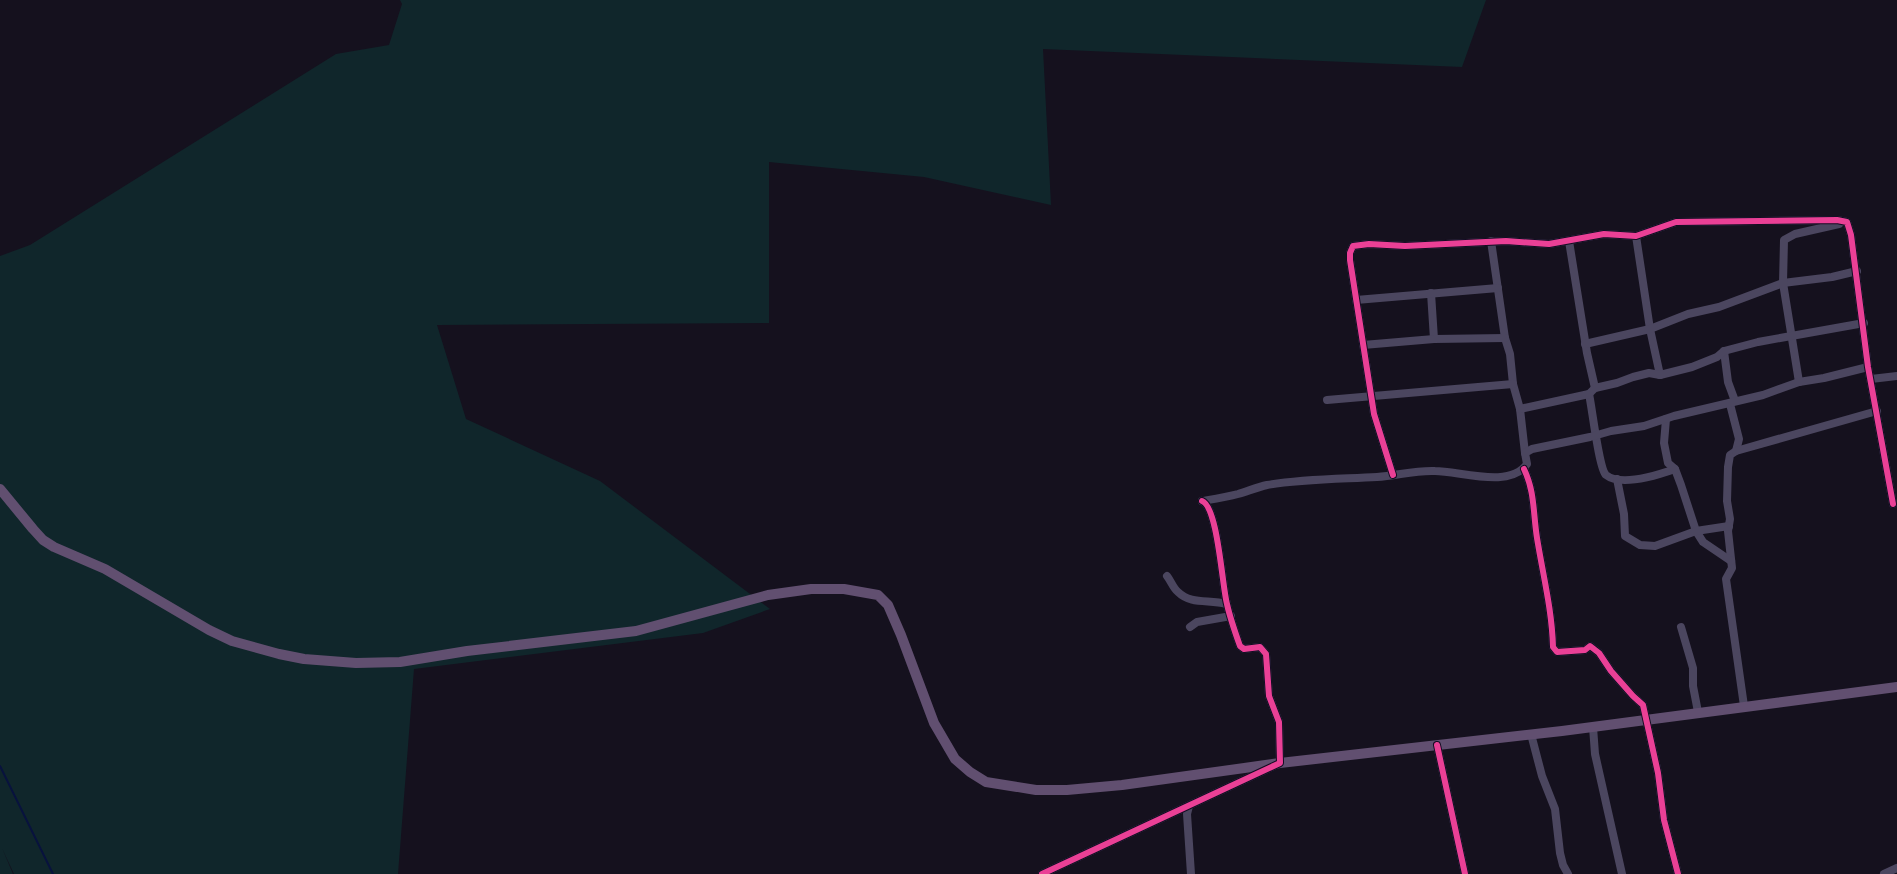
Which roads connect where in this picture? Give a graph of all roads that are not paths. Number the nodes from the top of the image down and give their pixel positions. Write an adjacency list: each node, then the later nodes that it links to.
1 (1847, 222): 2 (street); 5 (street); 6 (street)
2 (1636, 236): 4 (street); 11 (street)
3 (1491, 241): 4 (street); 7 (street); 9 (street)
4 (1569, 241): 15 (street)
5 (1857, 271): 6 (street); 10 (street)
6 (1783, 283): 11 (street); 12 (street)
7 (1498, 288): 8 (street); 13 (street)
8 (1431, 293): 9 (street); 14 (street)
9 (1356, 300): 16 (street)
10 (1864, 323): 12 (street); 18 (street)
11 (1650, 329): 15 (street); 19 (street)
12 (1791, 335): 17 (street); 22 (street)
13 (1505, 338): 14 (street); 23 (street)
14 (1434, 339): 16 (street)
15 (1585, 344): 24 (street)
16 (1363, 345): 25 (street)
17 (1724, 351): 19 (street); 27 (street)
18 (1868, 367): 21 (street); 22 (street)
19 (1660, 375): 24 (street)
20 (1897, 376): 21 (street)
21 (1871, 379): 29 (street)
22 (1799, 382): 27 (street)
23 (1513, 384): 25 (street); 28 (street)
24 (1592, 391): 28 (street); 31 (street)
25 (1372, 395): 26 (street); 36 (street)
26 (1327, 400)
27 (1732, 402): 30 (street); 32 (street)
28 (1520, 409): 33 (street)
29 (1877, 411): 32 (street); 39 (street)
30 (1666, 419): 31 (street); 35 (street)
31 (1597, 435): 33 (street); 37 (street)
32 (1736, 451): 40 (street)
33 (1525, 453): 34 (street)
34 (1524, 469): 36 (street); 51 (street)
35 (1675, 470): 37 (street); 41 (street)
36 (1393, 475): 44 (street)
37 (1617, 479): 41 (street)
38 (0, 489): 55 (main road)
39 (1893, 504)
40 (1729, 526): 41 (street); 42 (street)
41 (1696, 531): 42 (street)
42 (1731, 561): 49 (street)
43 (1167, 576): 44 (street)
44 (1226, 604): 45 (street)
45 (1231, 616): 46 (street); 55 (street)
46 (1190, 627)
47 (1681, 627): 50 (street)
48 (1897, 687): 49 (main road)
49 (1744, 706): 50 (main road)
50 (1698, 712): 51 (main road)
51 (1647, 719): 52 (main road); 63 (street)
52 (1593, 727): 53 (main road); 62 (street)
53 (1531, 734): 54 (main road); 61 (street)
54 (1437, 745): 55 (main road); 60 (street)
55 (1280, 763): 56 (street)
56 (1189, 806): 58 (street); 59 (street)
57 (1897, 868): 64 (street)
58 (1042, 874)
59 (1191, 874)
60 (1465, 874)
61 (1568, 874)
62 (1622, 874)
63 (1678, 874)
64 (1884, 874)

